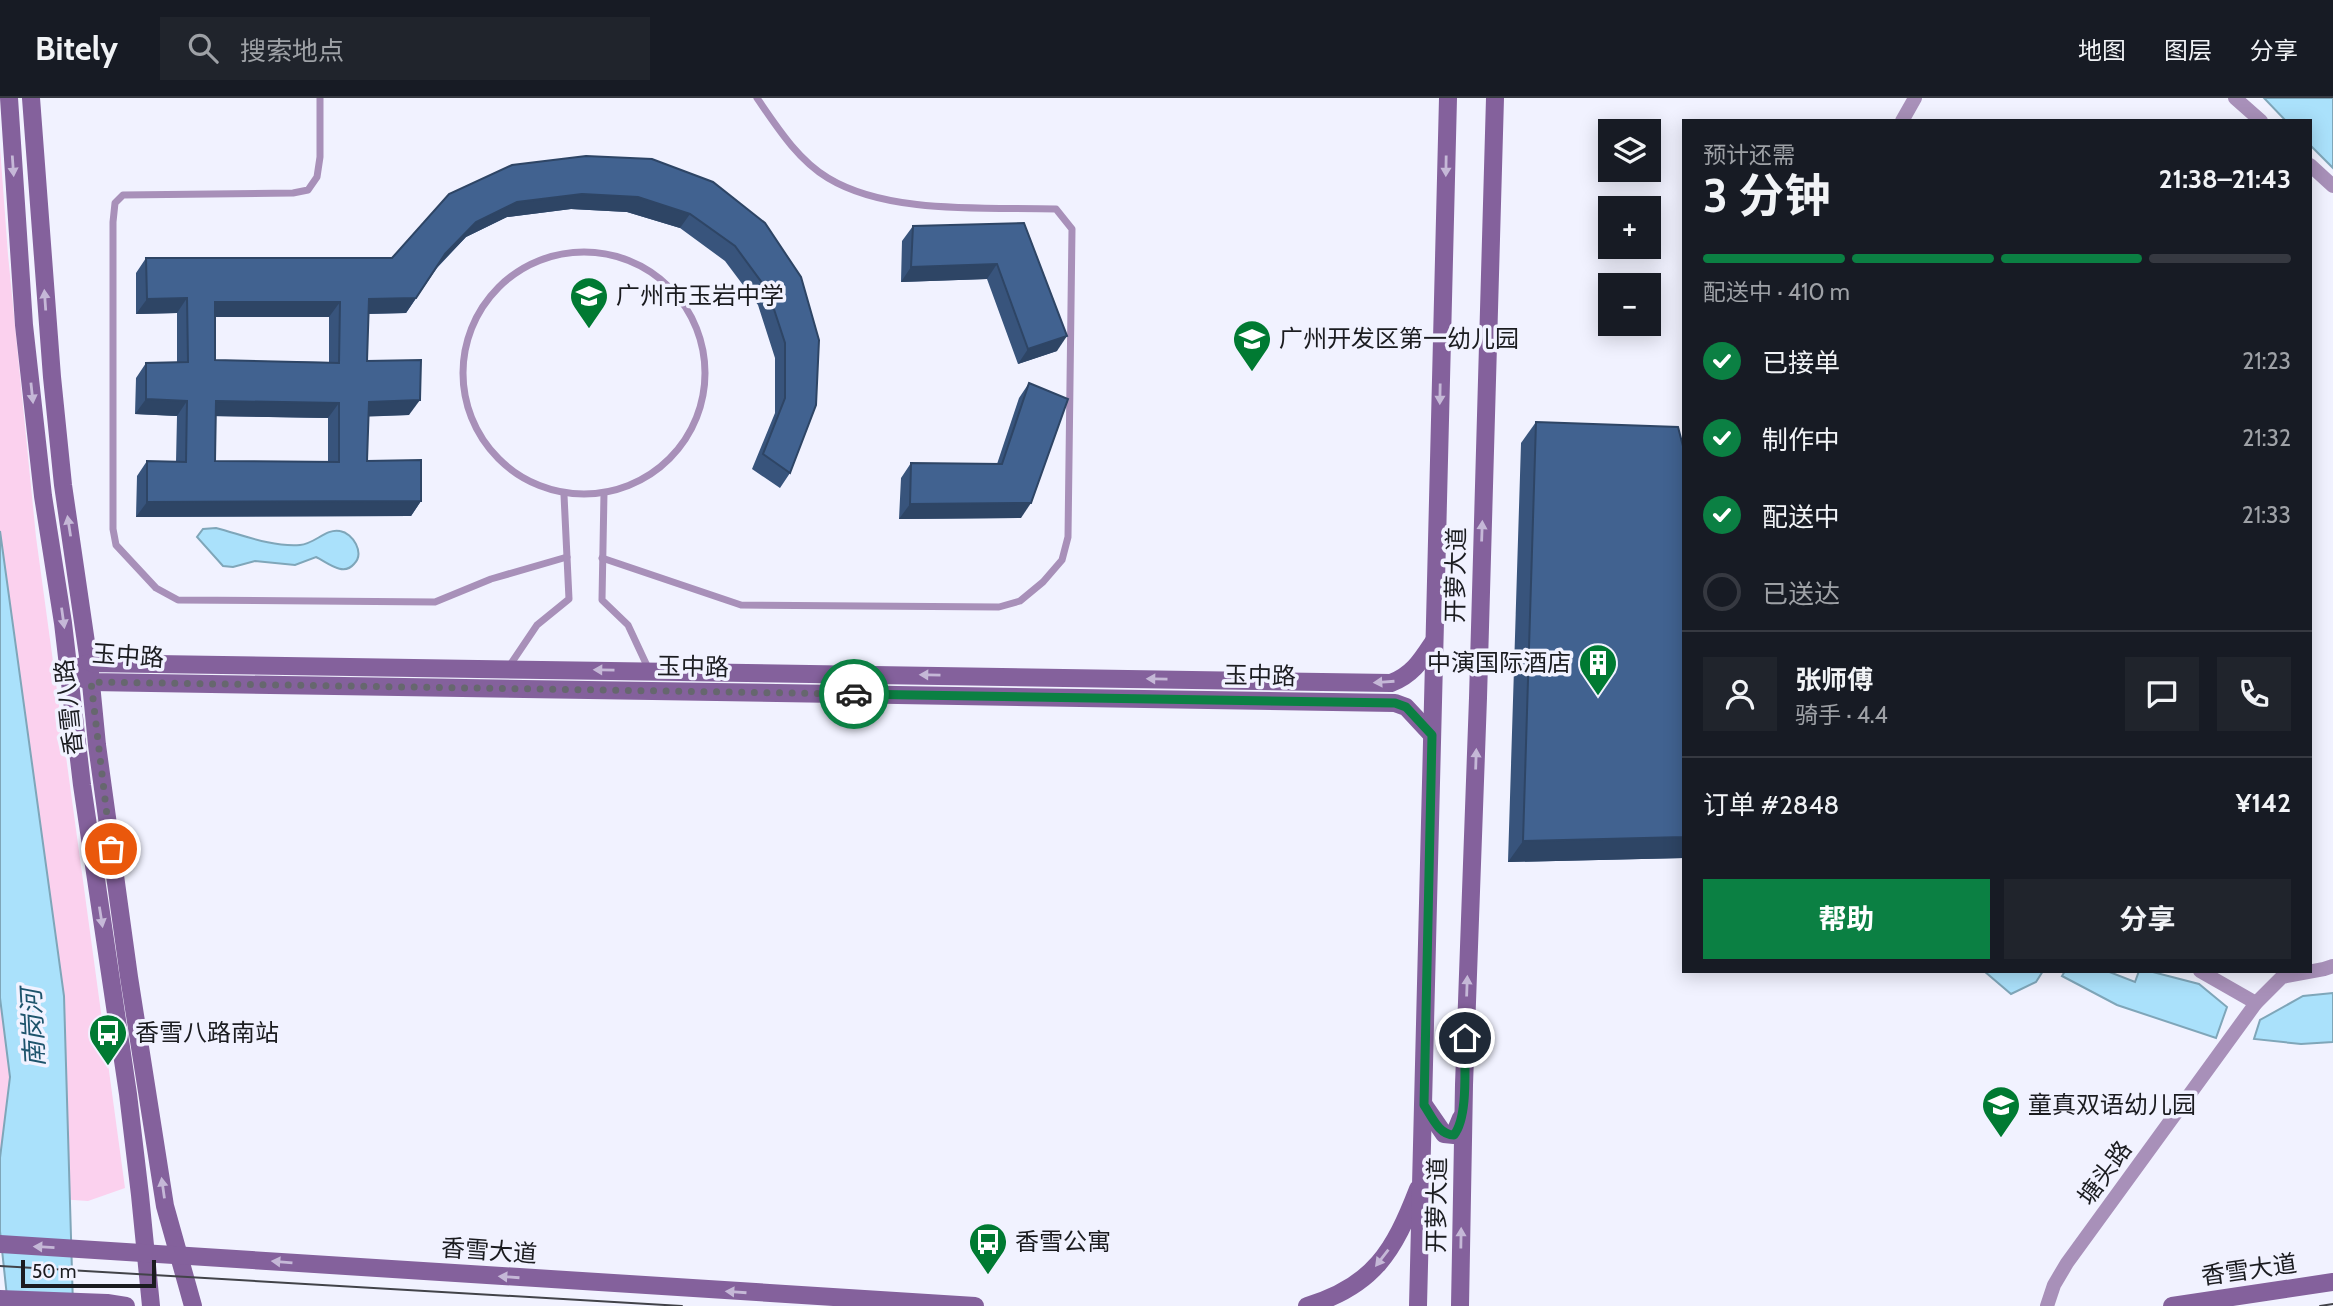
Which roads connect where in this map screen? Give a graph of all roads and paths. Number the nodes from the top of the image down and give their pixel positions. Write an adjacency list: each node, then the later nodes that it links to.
1 (9, 98): 21 (street, 香雪八路, one-way to 21)
2 (31, 98): 18 (street, 香雪八路, one-way to 2)
3 (320, 98): 15 (lane)
4 (757, 98): 16 (lane)
5 (1448, 98): 17 (street, 开萝大道, one-way to 17)
6 (1495, 98): 30 (street, 开萝大道, one-way to 6)
7 (1915, 98): 9 (street)
8 (2235, 98): 10 (street)
9 (1903, 119)
10 (2259, 119)
11 (2312, 167): 12 (street)
12 (2333, 186)
13 (604, 493): 14 (lane); 14 (lane); 16 (lane)
14 (564, 495): 15 (lane)
15 (567, 557): 19 (lane)
16 (603, 558): 20 (lane)
17 (1434, 641): 20 (street, 玉中路, one-way to 20); 23 (street, 开萝大道)
18 (89, 663): 19 (street, 玉中路); 21 (street, 玉中路); 22 (street, 香雪八路)
19 (507, 668): 20 (street, 玉中路, one-way to 19)
20 (649, 670)
21 (69, 672): 22 (street, 玉中路); 33 (street, 香雪八路, one-way to 33)
22 (91, 682): 23 (street, 玉中路); 34 (street, 香雪八路, one-way to 22)
23 (1432, 735): 29 (street, 开萝大道)
24 (2333, 966): 25 (street, 塘头路)
25 (2312, 972)
26 (2204, 973): 28 (street)
27 (2303, 973): 28 (street, 塘头路)
28 (2256, 1003): 44 (street, 塘头路)
29 (1424, 1105): 30 (street); 31 (street, 开萝大道)
30 (1463, 1110): 43 (street, 开萝大道, one-way to 30)
31 (1423, 1175): 41 (street, one-way to 41); 42 (street, 开萝大道)
32 (0, 1244): 33 (street, 香雪大道, one-way to 32)
33 (145, 1252): 34 (street, 香雪大道); 38 (street, 香雪八路)
34 (178, 1254): 39 (street, 香雪八路); 40 (street, 香雪大道, one-way to 34)
35 (2333, 1282): 45 (street, 香雪大道)
36 (0, 1299): 37 (street)
37 (126, 1306)
38 (150, 1306)
39 (193, 1306)
40 (975, 1306)
41 (1307, 1306)
42 (1418, 1306)
43 (1460, 1306)
44 (2048, 1306)
45 (2172, 1306)

